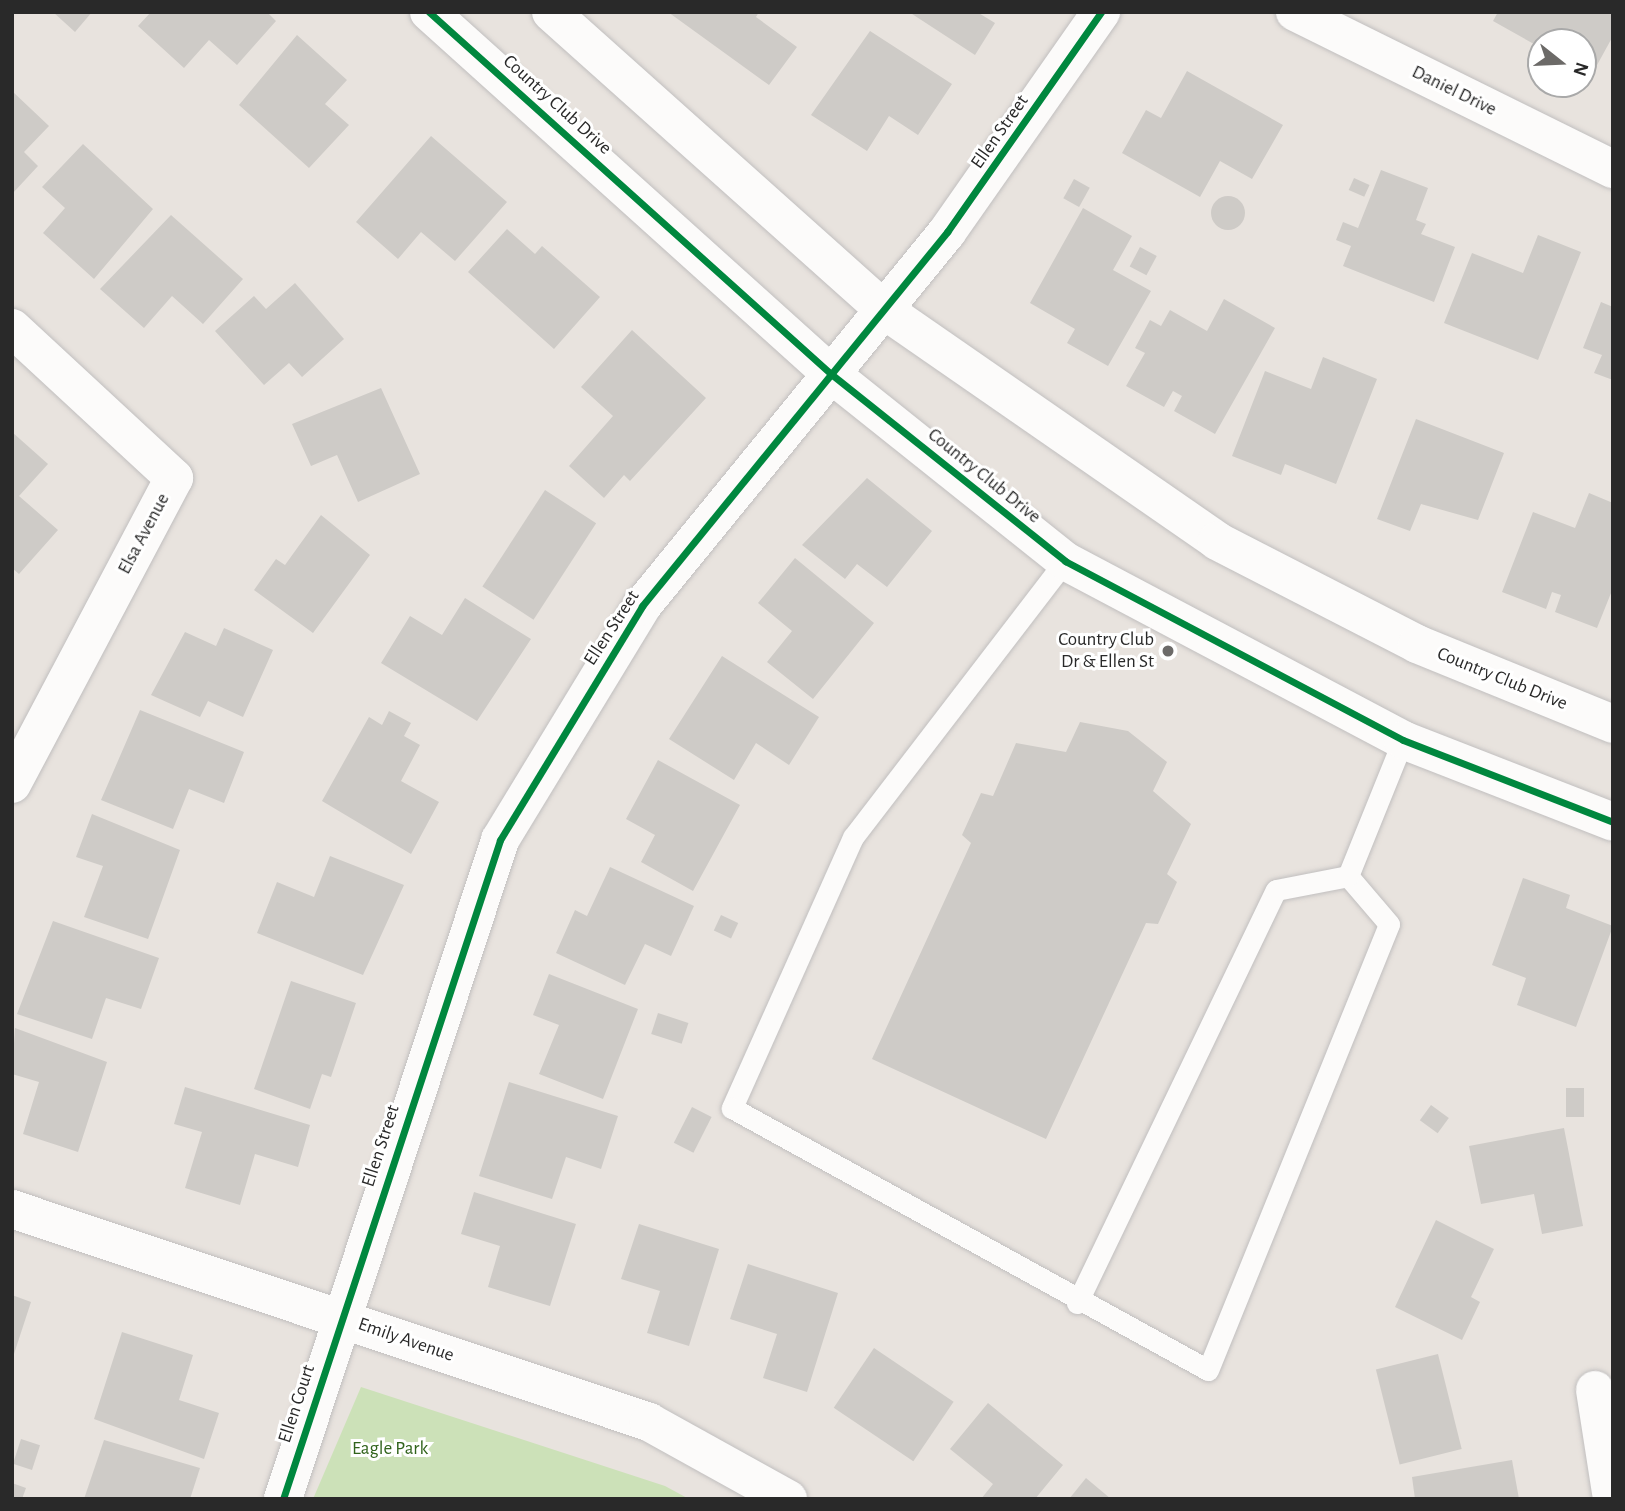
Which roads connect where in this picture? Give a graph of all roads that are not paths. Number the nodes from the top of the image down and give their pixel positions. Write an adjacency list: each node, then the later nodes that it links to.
1 (429, 12): 8 (street, Country Club Drive)
2 (551, 12): 6 (street, Country Club Drive)
3 (1101, 12): 6 (street, Ellen Street)
4 (1295, 12): 5 (street, Daniel Drive)
5 (1613, 169)
6 (884, 310): 8 (street, Ellen Street); 10 (street, Country Club Drive)
7 (12, 328): 12 (street, Elsa Avenue)
8 (831, 374): 9 (street, Country Club Drive); 17 (street, Ellen Street)
9 (1065, 561): 11 (street, Country Club Drive); 16 (lane)
10 (1613, 724)
11 (1403, 740): 13 (street, Country Club Drive); 14 (lane)
12 (12, 785)
13 (1613, 822)
14 (1348, 876): 16 (lane); 16 (lane)
15 (12, 1209): 17 (street, Emily Avenue)
16 (1077, 1303)
17 (341, 1318): 19 (street, Ellen Court); 20 (street, Emily Avenue)
18 (1595, 1390): 21 (street)
19 (283, 1499)
20 (788, 1499)
21 (1612, 1499)

